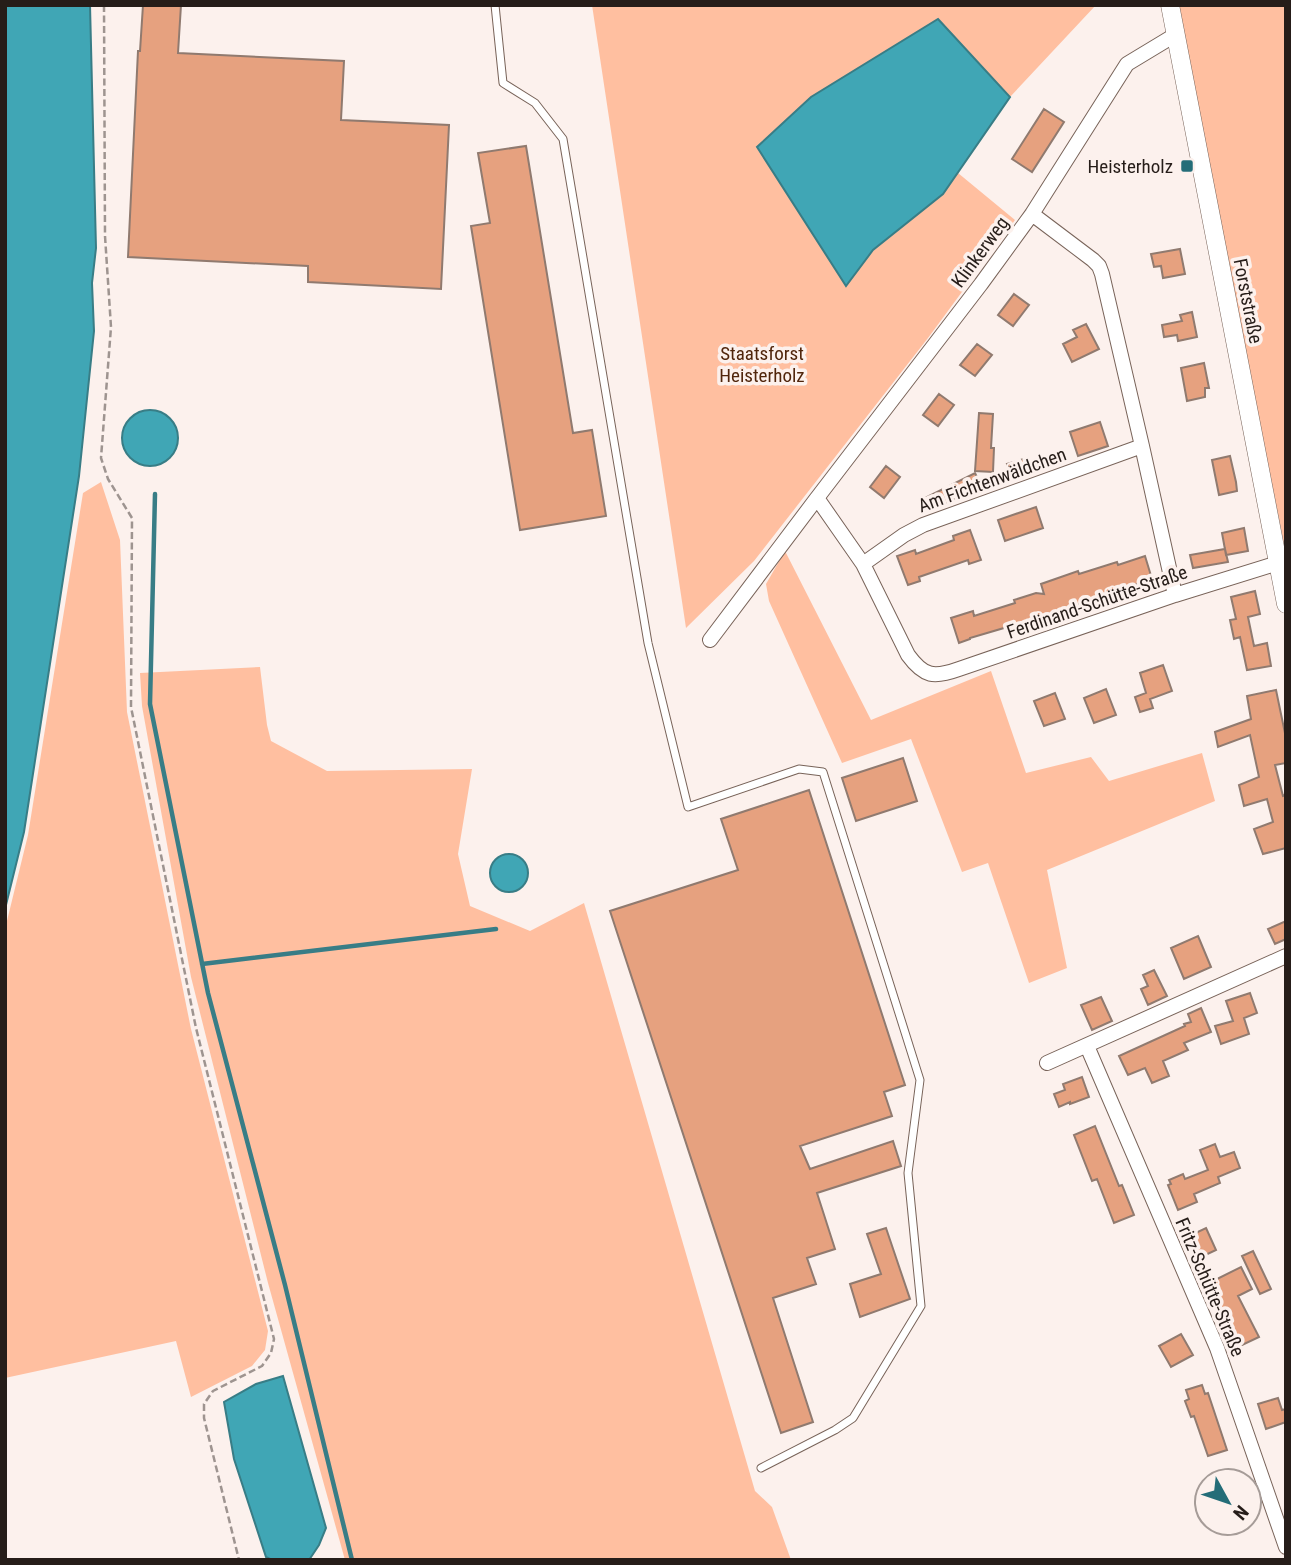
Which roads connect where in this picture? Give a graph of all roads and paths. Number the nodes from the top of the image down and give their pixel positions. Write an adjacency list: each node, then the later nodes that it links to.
1 (104, 5): 18 (path)
2 (495, 5): 16 (lane)
3 (1170, 5): 4 (street, Forststraße)
4 (1175, 35): 5 (street, Klinkerweg); 8 (street, Forststraße)
5 (1032, 214): 6 (street); 7 (street, Klinkerweg)
6 (1142, 446): 9 (street, Am Fichtenwäldchen); 10 (street)
7 (817, 498): 9 (street); 12 (street, Klinkerweg)
8 (1278, 563): 10 (street, Ferdinand-Schütte-Straße); 11 (street, Forststraße)
9 (863, 564): 10 (street, Ferdinand-Schütte-Straße)
10 (1175, 595)
11 (1286, 604)
12 (710, 640)
13 (1286, 956): 14 (street)
14 (1087, 1046): 15 (street); 17 (street, Fritz-Schütte-Straße)
15 (1047, 1063)
16 (761, 1468)
17 (1286, 1547)
18 (239, 1560)

